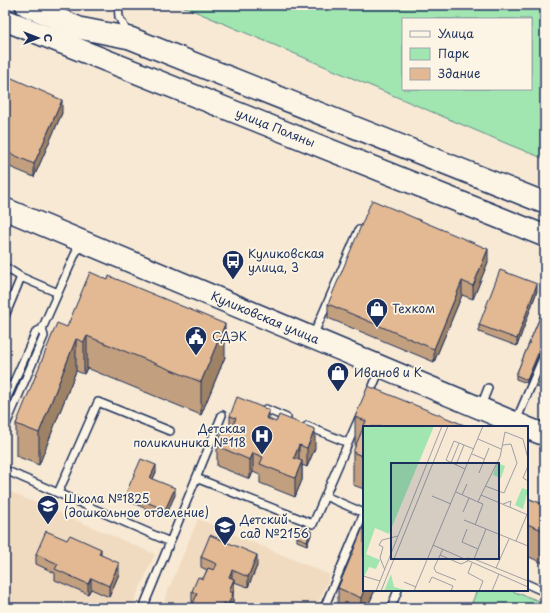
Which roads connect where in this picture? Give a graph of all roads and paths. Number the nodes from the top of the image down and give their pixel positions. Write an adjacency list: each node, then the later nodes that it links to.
1 (26, 5): 4 (main road)
2 (118, 5): 4 (lane)
3 (5, 20): 8 (main road, улица Поляны)
4 (130, 38): 5 (main road)
5 (545, 203)
6 (7, 215): 9 (main road, Куликовская улица)
7 (359, 230): 15 (lane)
8 (545, 236)
9 (81, 241): 12 (lane); 15 (main road, Куликовская улица)
10 (5, 267): 11 (lane)
11 (21, 277): 12 (lane); 13 (lane)
12 (58, 293): 14 (lane)
13 (5, 316)
14 (42, 329): 21 (lane); 26 (lane)
15 (312, 338): 17 (main road, Куликовская улица)
16 (545, 353): 18 (lane)
17 (381, 367): 22 (main road, Куликовская улица); 30 (lane)
18 (537, 370): 19 (lane); 25 (lane)
19 (545, 374)
20 (488, 388): 22 (lane)
21 (5, 402)
22 (480, 408): 25 (main road, Куликовская улица)
23 (266, 409): 30 (lane)
24 (222, 416): 32 (lane)
25 (522, 426)
26 (5, 427)
27 (528, 428): 29 (main road, Куликовская улица)
28 (170, 432): 33 (lane)
29 (545, 435)
30 (348, 443): 34 (lane)
31 (5, 470): 33 (lane)
32 (196, 478): 34 (lane); 37 (lane)
33 (58, 493): 37 (lane)
34 (325, 496): 35 (lane)
35 (363, 513)
36 (363, 515): 42 (lane)
37 (170, 542): 41 (lane)
38 (528, 584): 40 (lane)
39 (398, 591): 43 (lane)
40 (545, 592)
41 (142, 608)
42 (324, 608)
43 (391, 608)

